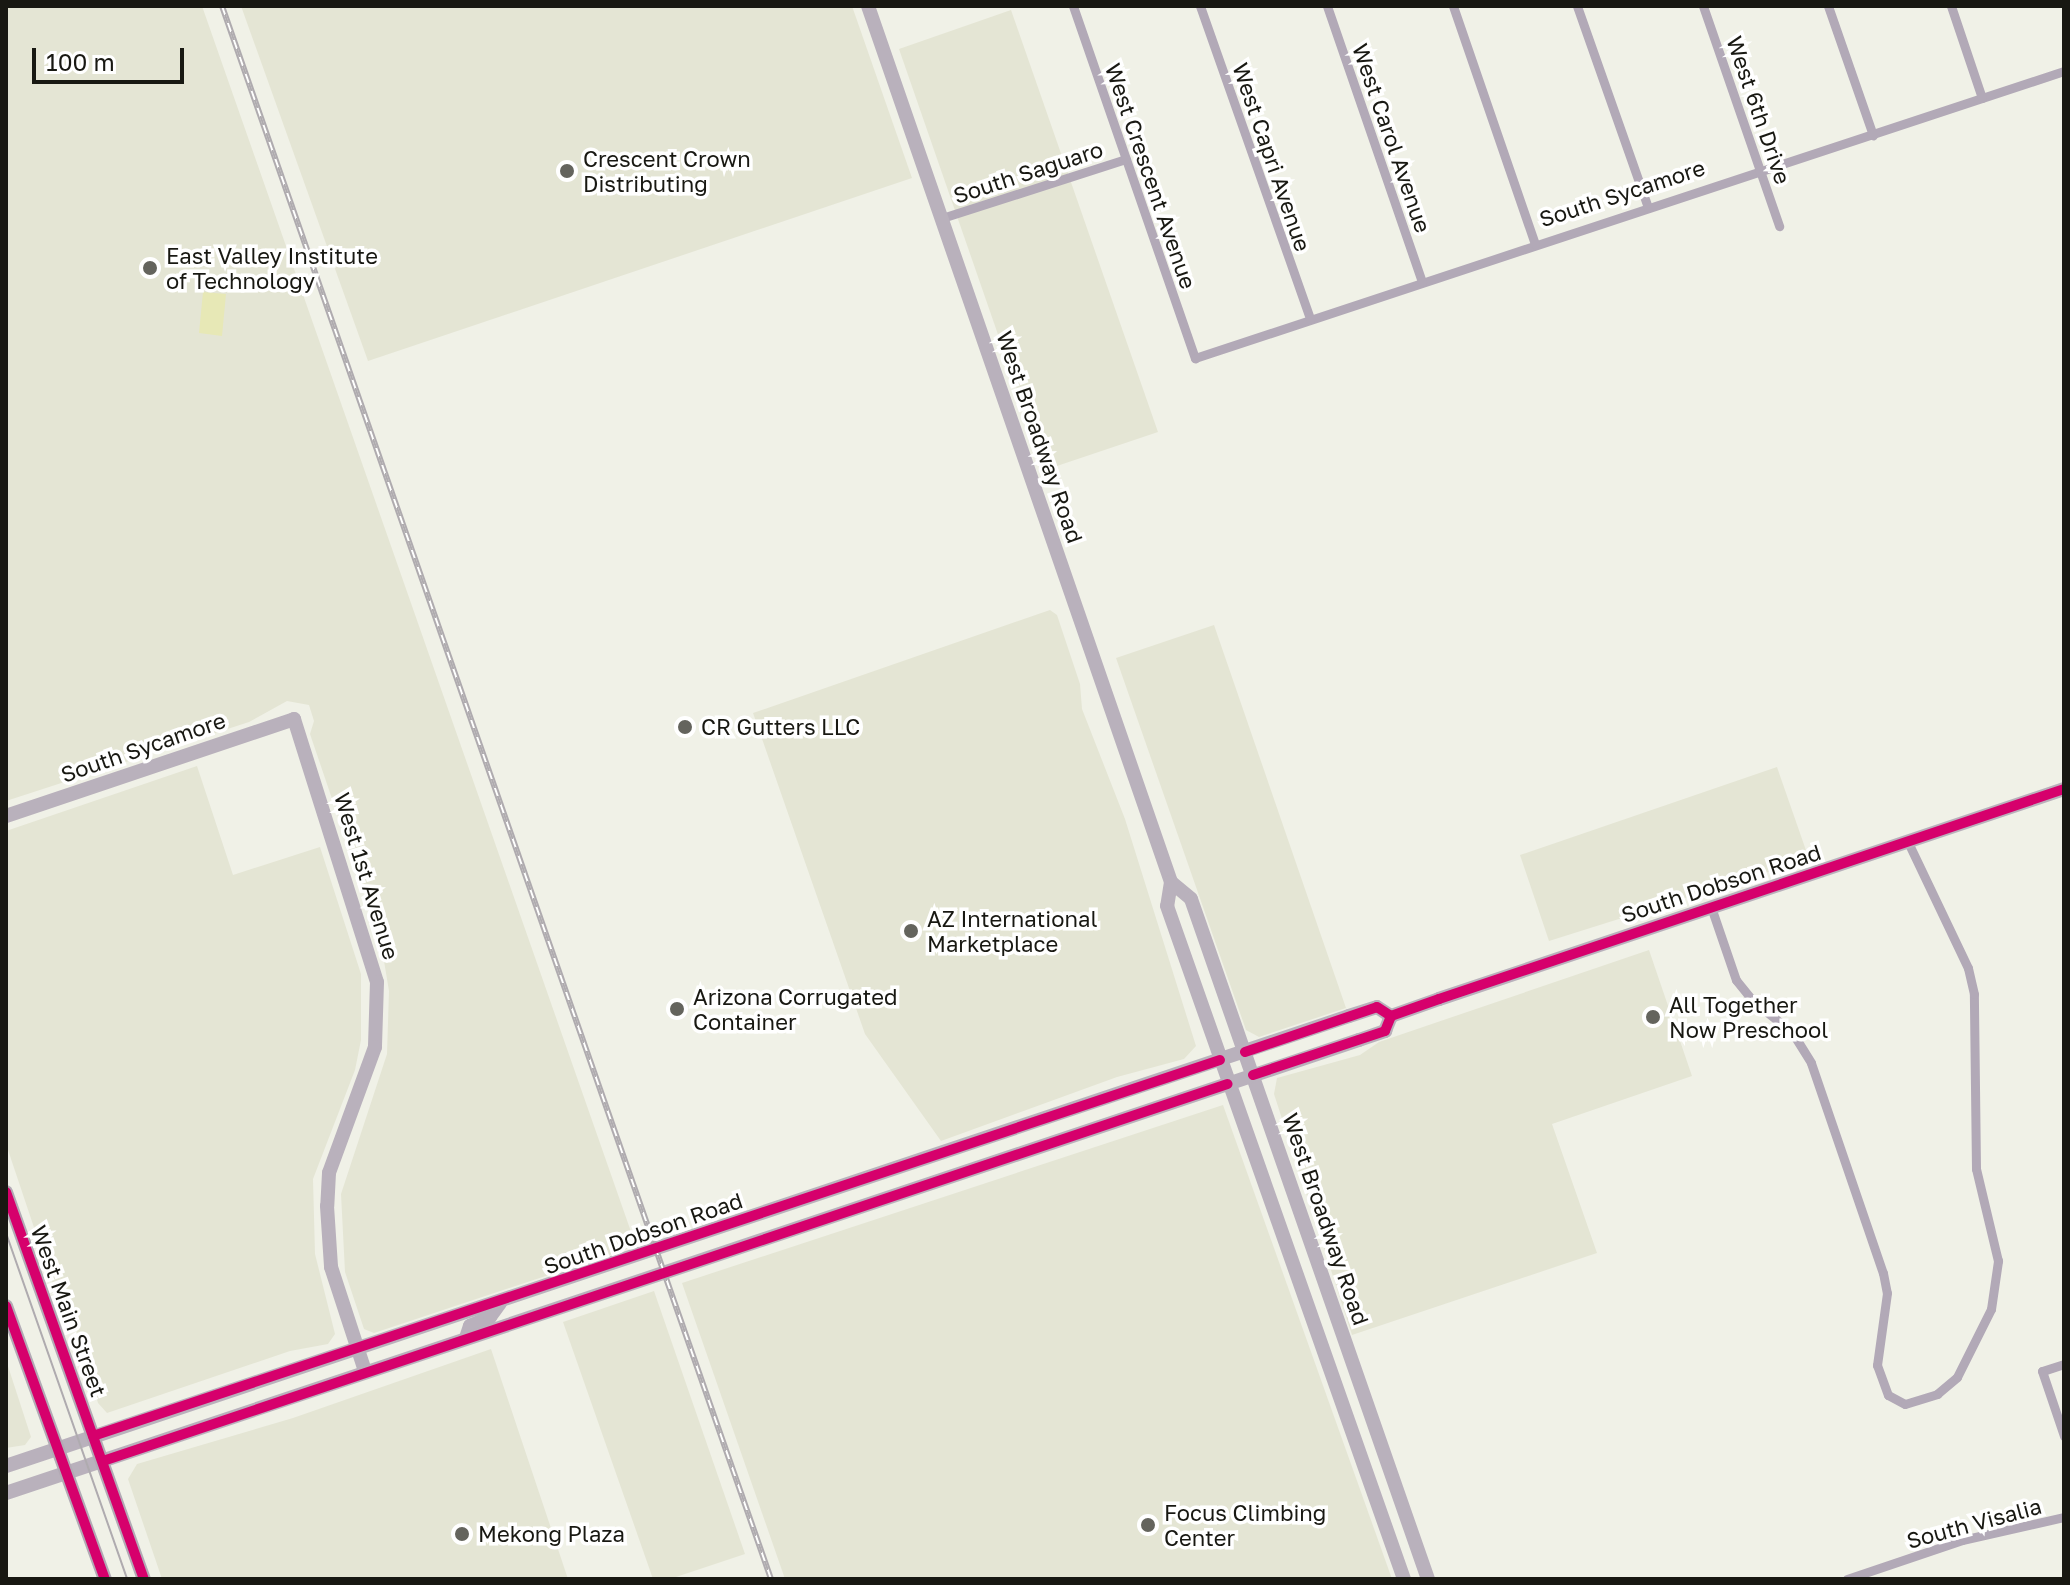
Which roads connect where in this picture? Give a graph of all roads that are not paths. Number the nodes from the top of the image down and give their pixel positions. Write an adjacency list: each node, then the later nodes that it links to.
1 (868, 6): 16 (main road, West Broadway Road)
2 (1073, 6): 13 (street, West Crescent Avenue)
3 (1200, 6): 20 (street, West Capri Avenue)
4 (1327, 6): 19 (street, West Carol Avenue)
5 (1453, 6): 18 (street)
6 (1577, 6): 15 (street)
7 (1703, 6): 14 (street, West 6th Drive)
8 (1828, 6): 12 (street)
9 (1951, 6): 11 (street)
10 (2064, 71): 11 (street, South Sycamore)
11 (1982, 98): 12 (street, South Sycamore)
12 (1873, 135): 14 (street, South Sycamore)
13 (1126, 159): 16 (street, South Saguaro); 21 (street, West Crescent Avenue)
14 (1761, 172): 15 (street, South Sycamore); 17 (street, West 6th Drive)
15 (1648, 208): 18 (street, South Sycamore)
16 (942, 218): 26 (main road, West Broadway Road)
17 (1779, 226)
18 (1535, 244): 19 (street, South Sycamore)
19 (1422, 282): 20 (street, South Sycamore)
20 (1310, 319): 21 (street, South Sycamore)
21 (1195, 358)
22 (294, 719): 24 (main road, South Sycamore); 37 (main road, West 1st Avenue)
23 (2064, 789): 25 (main road, South Dobson Road)
24 (6, 816)
25 (1908, 842): 27 (main road, South Dobson Road); 27 (street)
26 (1171, 882): 29 (main road, West Broadway Road); 30 (main road, West Broadway Road)
27 (1711, 907): 28 (main road, South Dobson Road)
28 (1391, 1016): 29 (main road, South Dobson Road); 31 (main road, South Dobson Road)
29 (1245, 1052): 30 (main road, South Dobson Road); 31 (main road, West Broadway Road)
30 (1220, 1060): 32 (main road, West Broadway Road); 34 (main road, South Dobson Road)
31 (1253, 1075): 32 (main road, South Dobson Road); 51 (main road, West Broadway Road)
32 (1228, 1084): 36 (main road, South Dobson Road); 50 (main road, West Broadway Road)
33 (6, 1192): 40 (main road, West Main Street)
34 (500, 1303): 36 (main road); 37 (main road, South Dobson Road)
35 (6, 1306): 42 (main road)
36 (466, 1338): 39 (main road, South Dobson Road)
37 (358, 1350): 39 (main road, West 1st Avenue); 40 (main road, South Dobson Road)
38 (2064, 1364): 41 (street)
39 (365, 1371): 43 (main road, South Dobson Road)
40 (93, 1436): 42 (main road, South Dobson Road); 43 (main road, West Main Street)
41 (2064, 1436)
42 (56, 1448): 44 (main road, South Dobson Road); 45 (main road)
43 (103, 1461): 45 (main road, South Dobson Road); 49 (main road, West Main Street)
44 (6, 1466)
45 (65, 1474): 46 (main road, South Dobson Road); 48 (main road)
46 (6, 1493)
47 (2064, 1517): 52 (street, South Visalia)
48 (105, 1579)
49 (144, 1579)
50 (1404, 1579)
51 (1428, 1579)
52 (1847, 1579)

